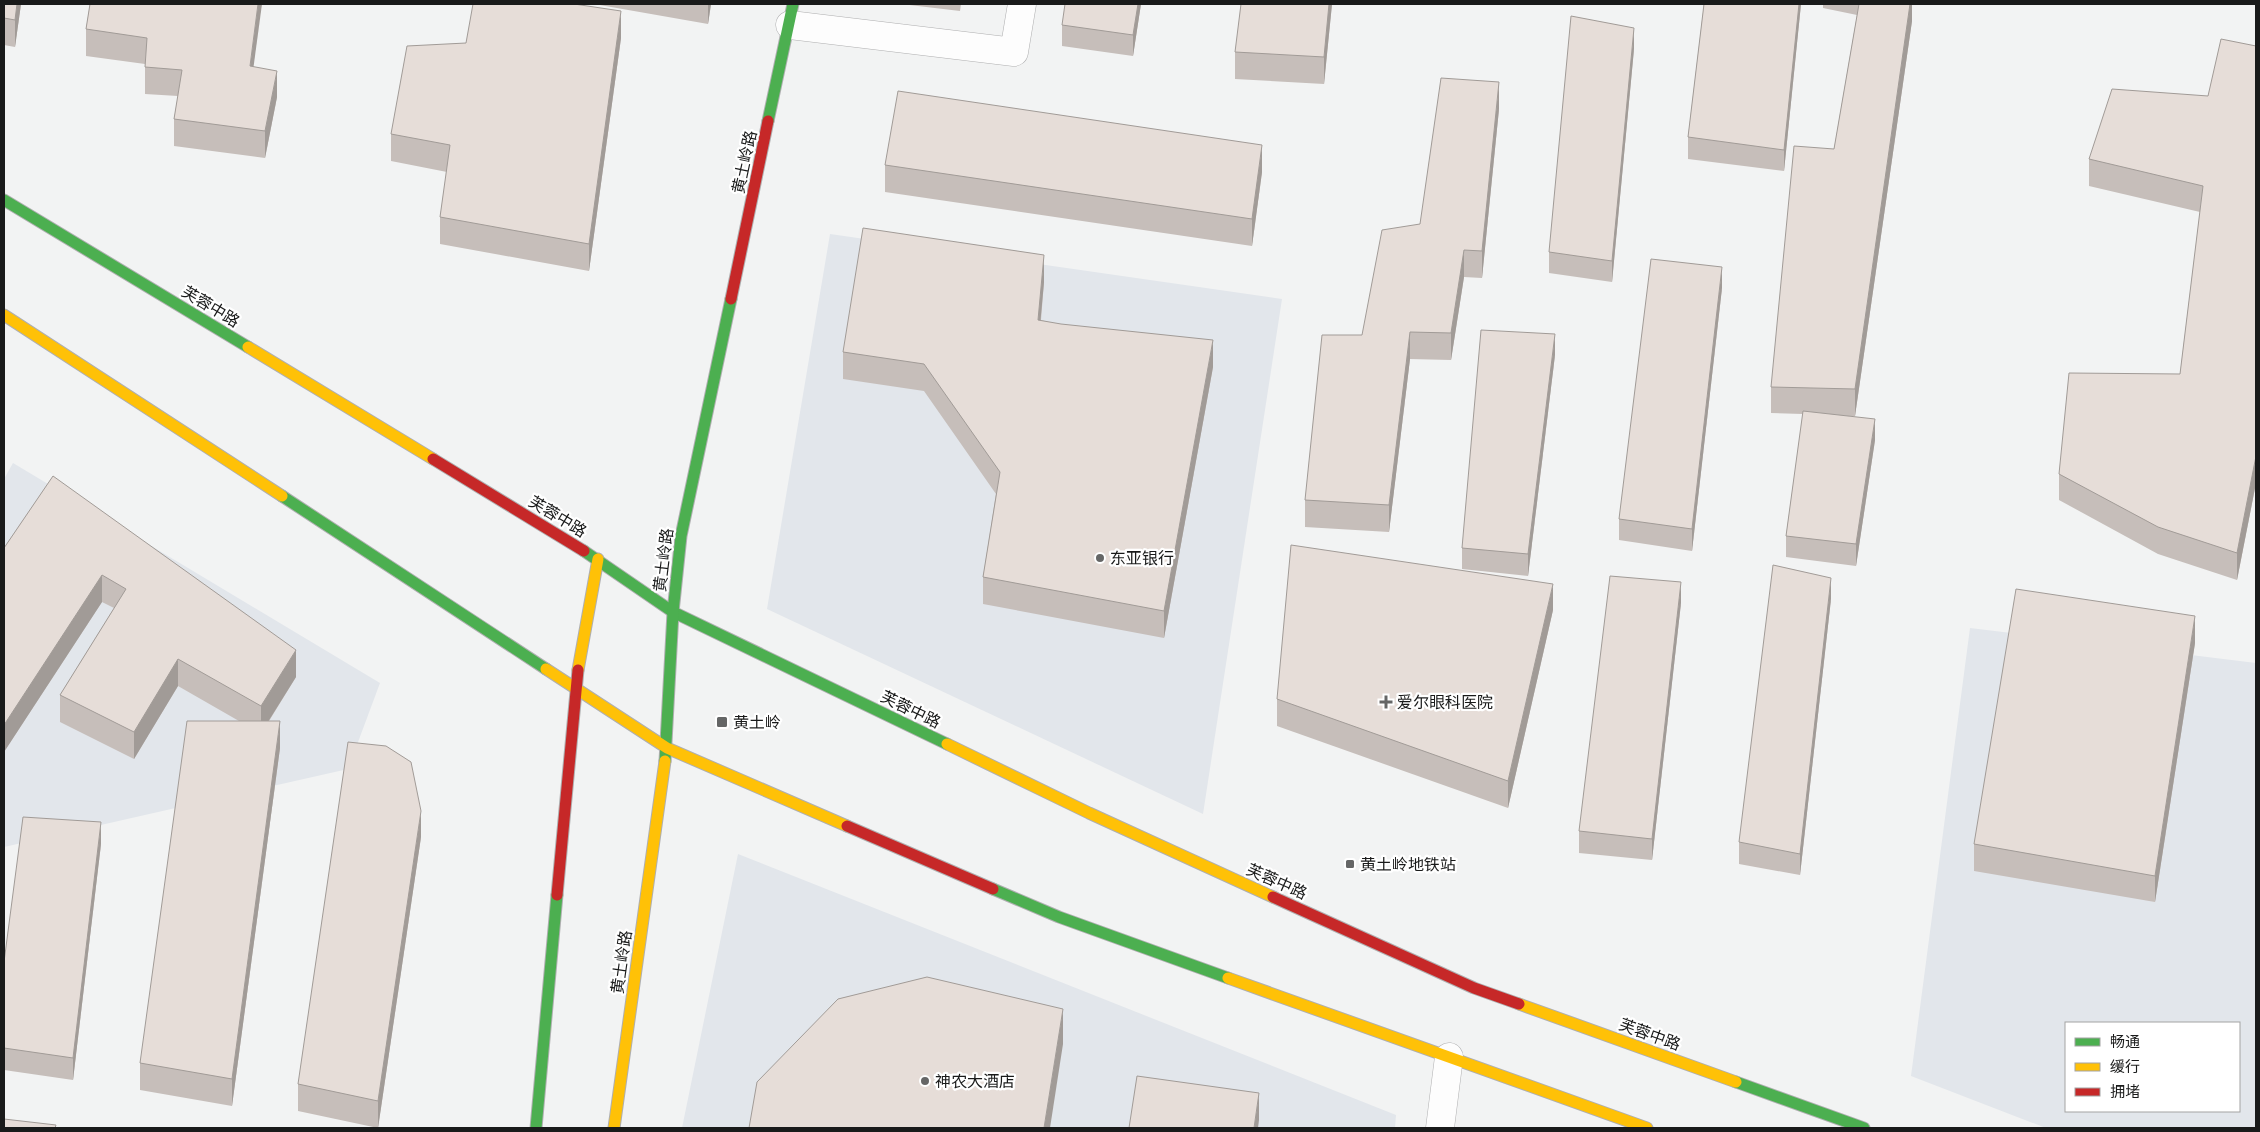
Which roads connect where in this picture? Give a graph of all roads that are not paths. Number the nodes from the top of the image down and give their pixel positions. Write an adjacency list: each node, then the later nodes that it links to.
1 (1022, 4): 2 (street)
2 (791, 14): 6 (main road, 黄土岭路)
3 (4, 200): 5 (main road, 芙蓉中路)
4 (4, 315): 7 (main road)
5 (598, 559): 6 (main road, 芙蓉中路); 7 (main road)
6 (673, 612): 8 (main road, 黄土岭路); 14 (main road, 芙蓉中路)
7 (575, 688): 8 (main road); 10 (main road)
8 (667, 748): 9 (main road); 11 (main road, 黄土岭路)
9 (1449, 1057): 12 (street); 13 (main road)
10 (536, 1128)
11 (614, 1128)
12 (1440, 1128)
13 (1647, 1128)
14 (1864, 1128)

